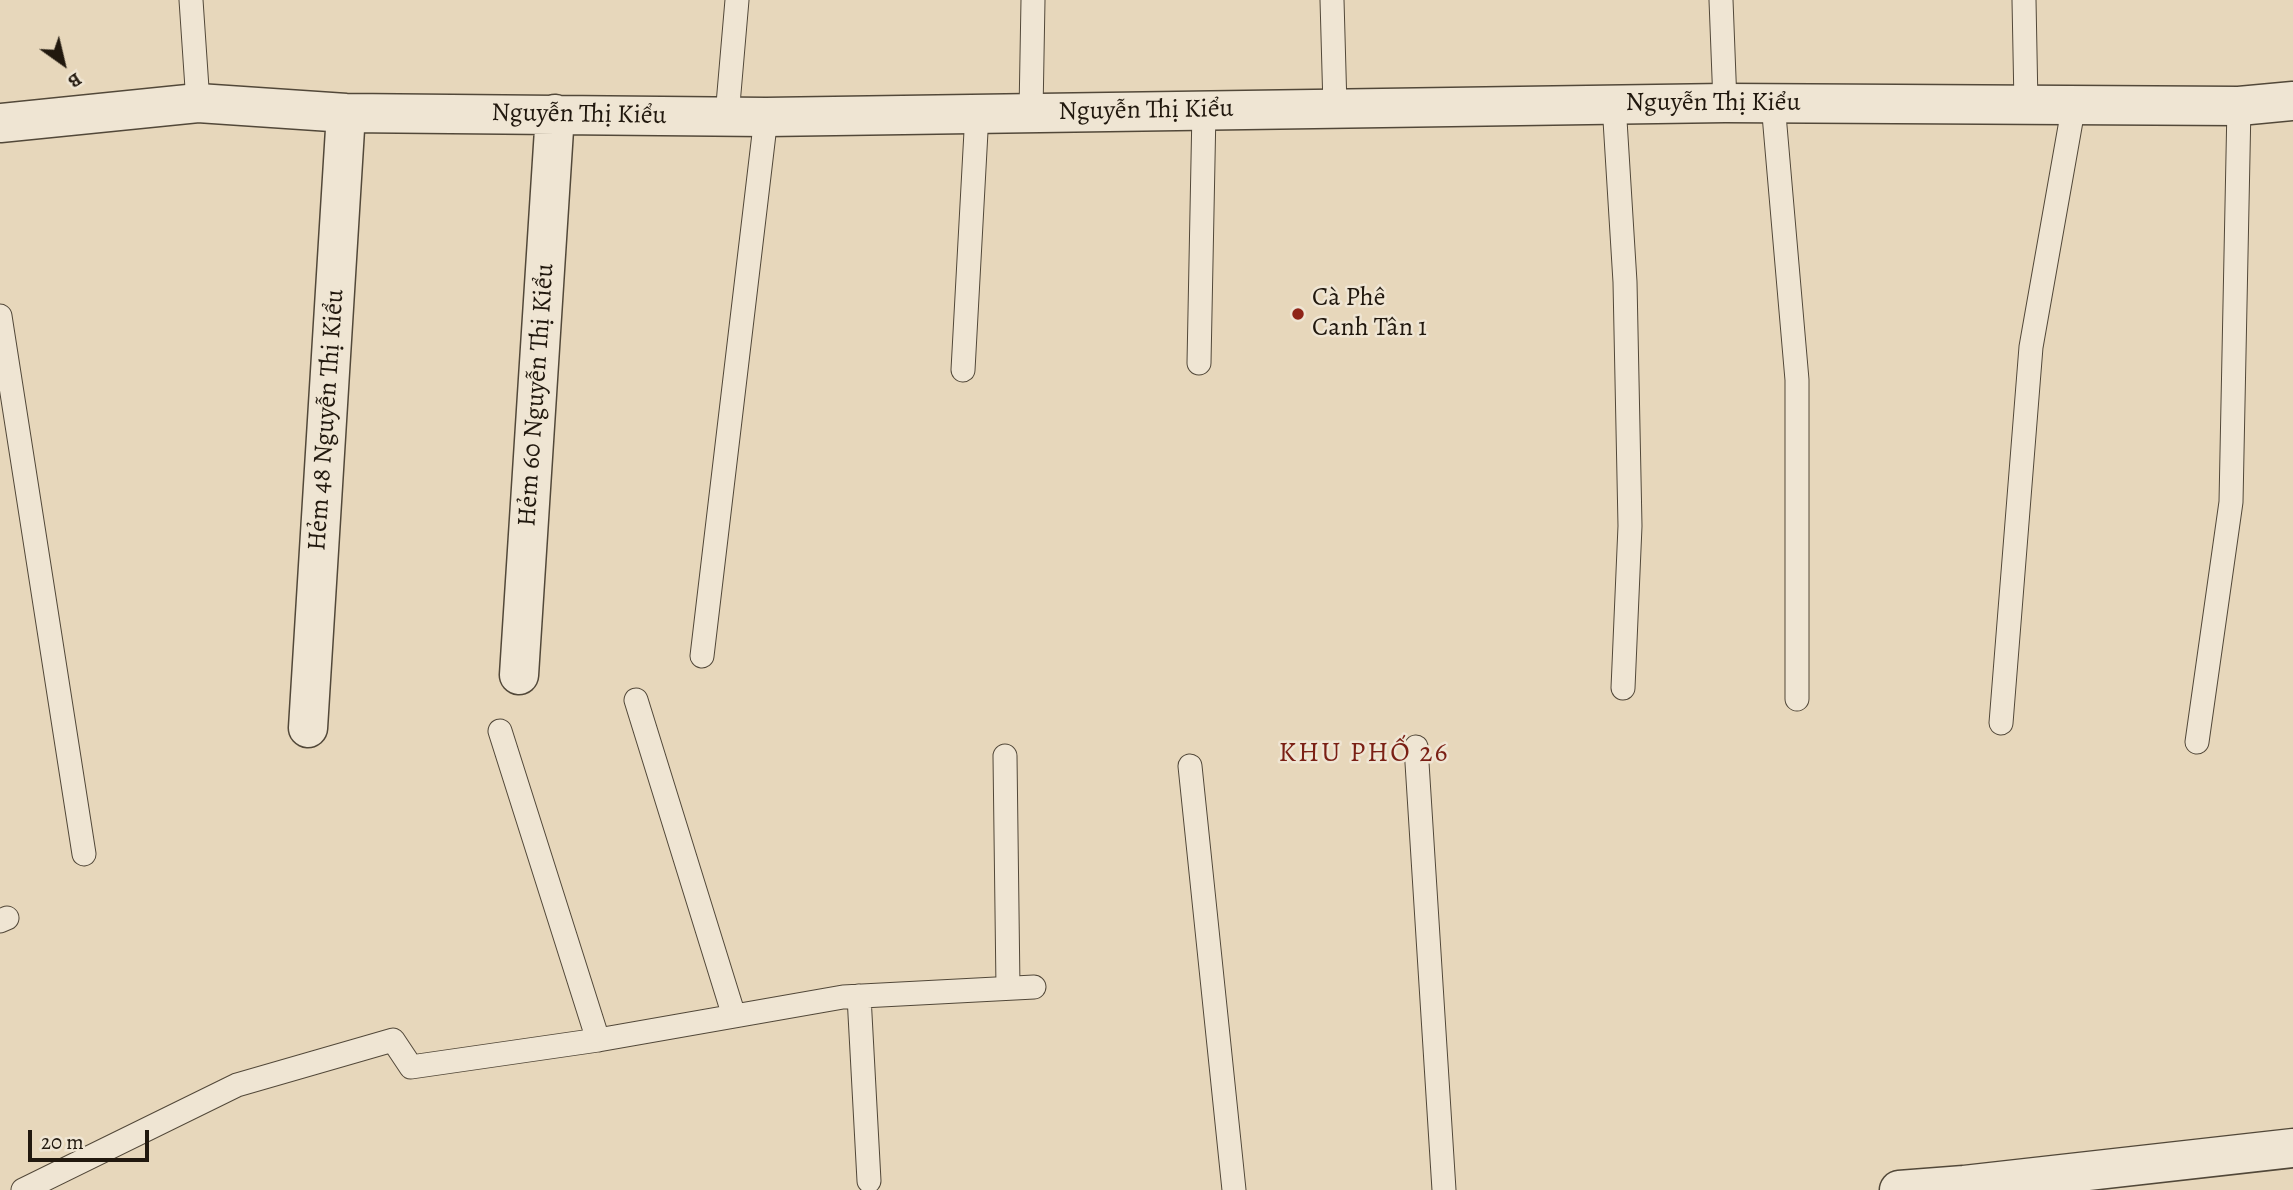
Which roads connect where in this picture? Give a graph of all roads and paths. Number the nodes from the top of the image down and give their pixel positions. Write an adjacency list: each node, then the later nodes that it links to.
1 (191, 0): 8 (lane)
2 (737, 0): 21 (lane)
3 (1033, 0): 17 (lane)
4 (1332, 0): 15 (lane)
5 (1721, 0): 9 (lane)
6 (2024, 0): 12 (lane)
7 (2293, 102): 14 (street, Nguyễn Thị Kiểu)
8 (198, 103): 18 (street, Nguyễn Thị Kiểu); 23 (street, Nguyễn Thị Kiểu)
9 (1725, 103): 10 (street, Nguyễn Thị Kiểu); 11 (street, Nguyễn Thị Kiểu)
10 (1773, 103): 12 (street, Nguyễn Thị Kiểu); 30 (lane)
11 (1614, 104): 15 (street, Nguyễn Thị Kiểu); 29 (lane)
12 (2026, 104): 13 (street, Nguyễn Thị Kiểu)
13 (2074, 104): 14 (street, Nguyễn Thị Kiểu); 32 (lane)
14 (2239, 106): 35 (lane)
15 (1335, 107): 16 (street, Nguyễn Thị Kiểu)
16 (1204, 110): 17 (street, Nguyễn Thị Kiểu); 25 (lane)
17 (1031, 112): 19 (street, Nguyễn Thị Kiểu)
18 (346, 113): 20 (street, Nguyễn Thị Kiểu); 33 (street, Hẻm 48 Nguyễn Thị Kiểu)
19 (977, 113): 22 (street, Nguyễn Thị Kiểu); 26 (lane)
20 (555, 114): 21 (street, Nguyễn Thị Kiểu); 28 (street, Hẻm 60 Nguyễn Thị Kiểu)
21 (727, 117): 22 (street, Nguyễn Thị Kiểu)
22 (766, 117): 27 (lane)
23 (0, 123)
24 (0, 316): 39 (lane)
25 (1199, 363)
26 (963, 370)
27 (702, 656)
28 (519, 675)
29 (1623, 688)
30 (1797, 699)
31 (636, 700): 43 (lane)
32 (2001, 723)
33 (308, 728)
34 (500, 731): 44 (lane)
35 (2197, 742)
36 (1416, 747): 49 (lane)
37 (1005, 756): 41 (lane)
38 (1190, 766): 48 (lane)
39 (84, 854)
40 (1034, 987): 41 (lane)
41 (1008, 988): 42 (lane)
42 (859, 996): 43 (lane); 46 (lane)
43 (734, 1016): 44 (lane)
44 (598, 1040): 47 (lane)
45 (2293, 1148): 51 (street)
46 (869, 1181)
47 (23, 1190)
48 (1234, 1190)
49 (1444, 1190)
50 (1899, 1190): 51 (street)
51 (1905, 1190)

